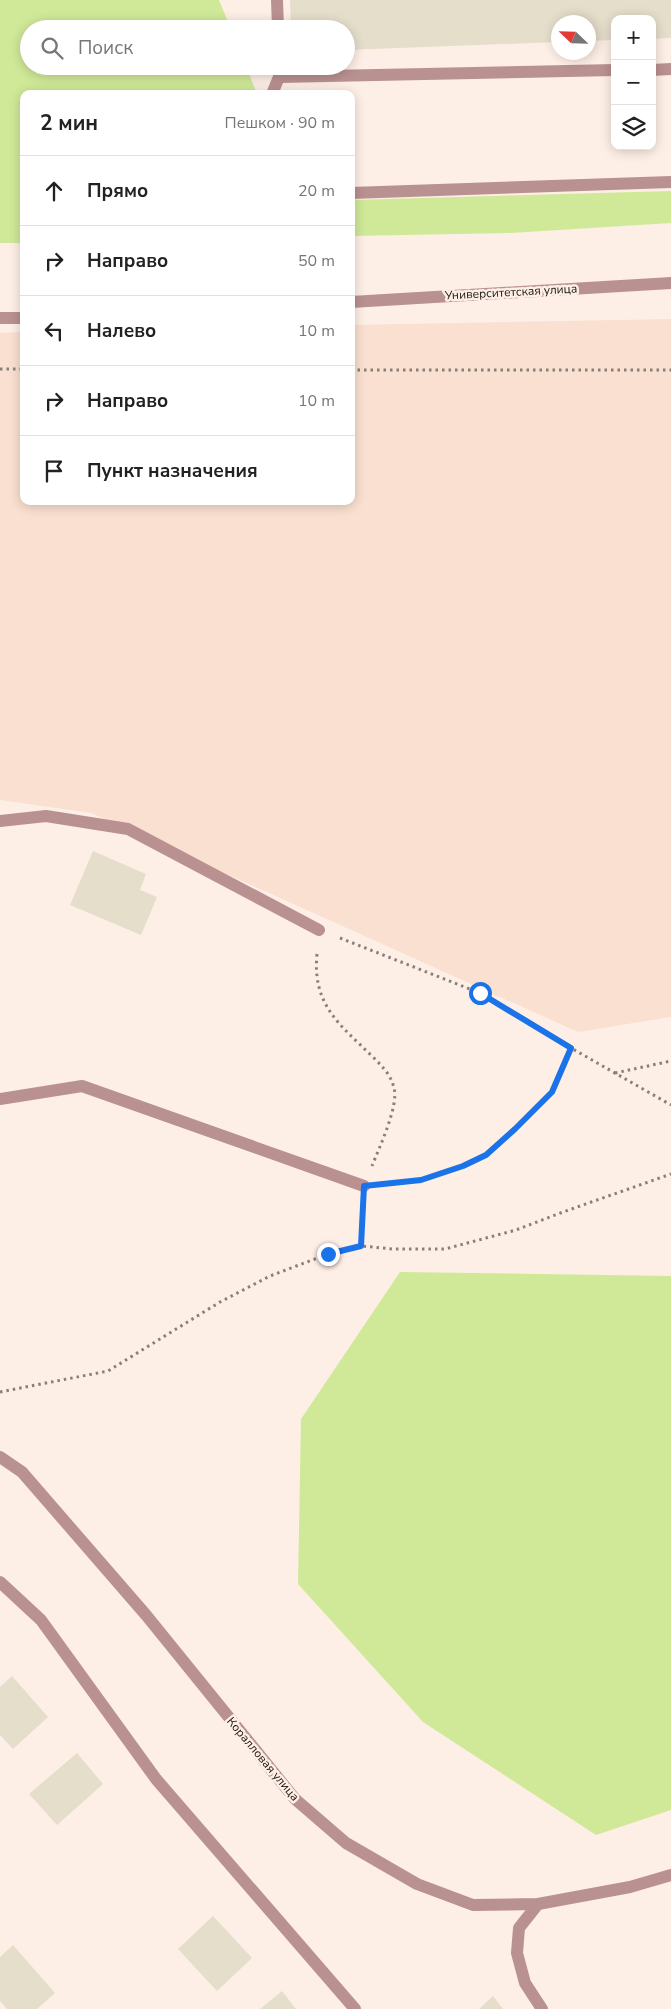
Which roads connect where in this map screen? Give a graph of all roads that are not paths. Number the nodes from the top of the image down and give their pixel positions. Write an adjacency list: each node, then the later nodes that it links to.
1 (277, 0): 2 (street)
2 (278, 20)
3 (671, 69): 5 (street)
4 (611, 70): 6 (street)
5 (656, 70)
6 (355, 72)
7 (278, 75): 8 (street)
8 (273, 90)
9 (671, 182): 10 (street)
10 (355, 193)
11 (671, 283): 12 (street, Университетская улица)
12 (355, 302)
13 (0, 318): 14 (street)
14 (20, 318)
15 (0, 821): 16 (street)
16 (319, 930)
17 (0, 1099): 18 (street)
18 (364, 1186)
19 (0, 1456): 22 (street, Коралловая улица)
20 (0, 1582): 23 (street)
21 (671, 1875): 22 (street, Коралловая улица)
22 (538, 1904): 24 (street)
23 (355, 2009)
24 (542, 2009)

